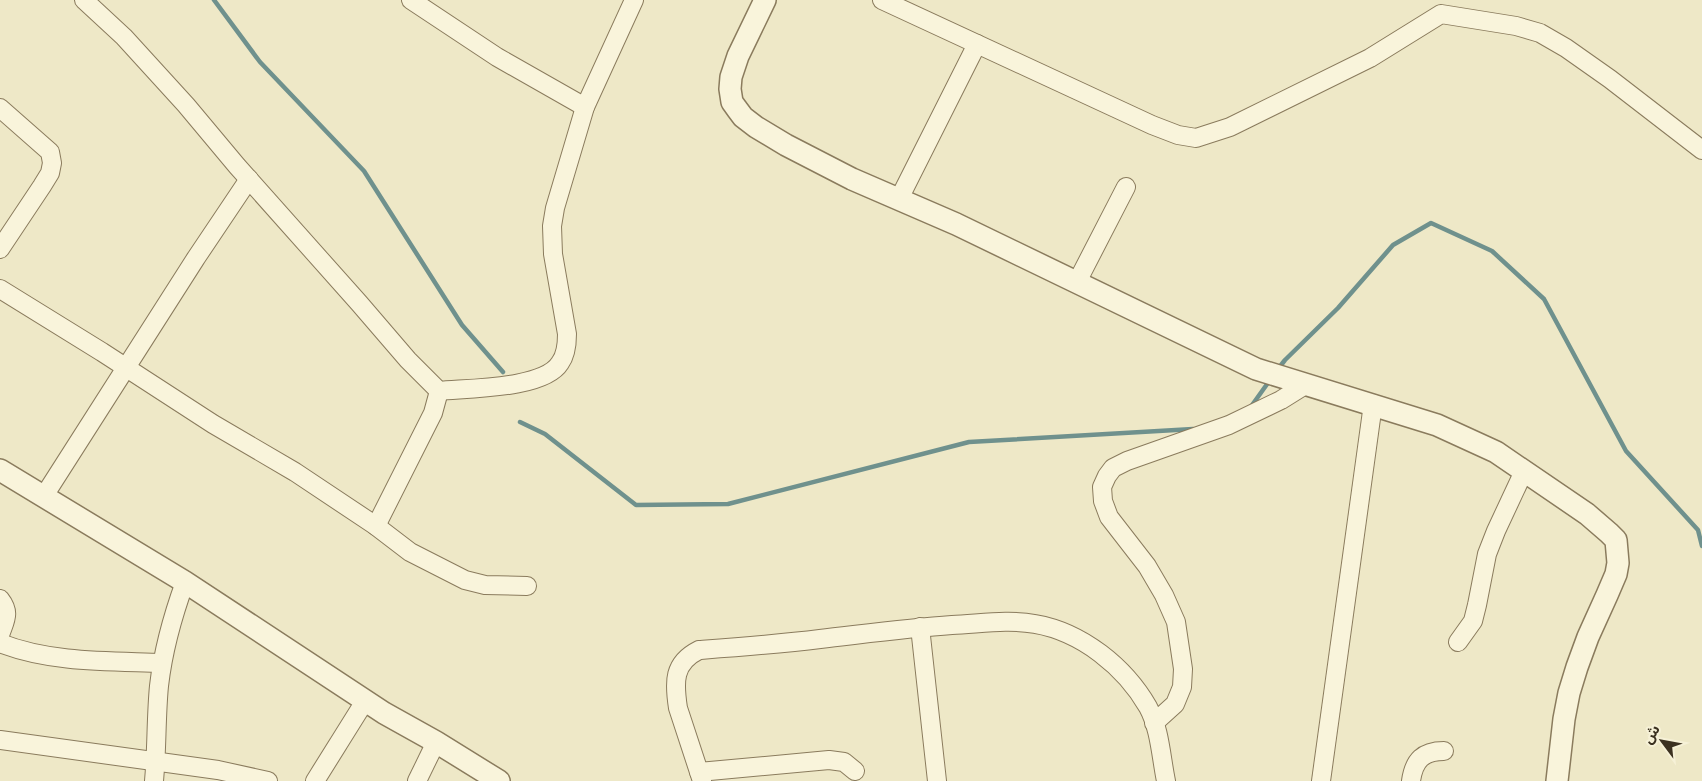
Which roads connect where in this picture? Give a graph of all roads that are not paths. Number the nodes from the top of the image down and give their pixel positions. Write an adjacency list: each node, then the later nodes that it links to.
1 (84, 0): 11 (street)
2 (411, 0): 8 (street)
3 (634, 0): 8 (street)
4 (765, 0): 13 (street)
5 (882, 0): 7 (street)
6 (1440, 7): 7 (street); 10 (street)
7 (977, 44): 13 (street)
8 (585, 107): 19 (street)
9 (0, 108): 14 (street)
10 (1702, 150)
11 (249, 179): 17 (street); 19 (street)
12 (1126, 187): 15 (street)
13 (899, 199): 15 (street)
14 (0, 249)
15 (1077, 282): 18 (street)
16 (0, 289): 17 (street)
17 (126, 368): 23 (street); 24 (street)
18 (1305, 385): 20 (street); 34 (street)
19 (439, 391): 24 (street)
20 (1374, 404): 22 (street); 48 (street)
21 (0, 470): 23 (street)
22 (1524, 471): 30 (street); 50 (street)
23 (44, 496): 25 (street)
24 (376, 526): 26 (street)
25 (185, 582): 32 (street); 33 (street)
26 (527, 586)
27 (0, 599): 29 (street)
28 (920, 627): 34 (street); 40 (street); 46 (street)
29 (0, 635)
30 (1458, 642)
31 (0, 643): 32 (street)
32 (162, 663): 38 (street)
33 (365, 700): 36 (street); 43 (street)
34 (1154, 723): 47 (street)
35 (0, 740): 38 (street)
36 (436, 742): 44 (street); 45 (street)
37 (1444, 751): 49 (street)
38 (156, 762): 41 (street); 42 (street)
39 (855, 771): 40 (street)
40 (700, 776)
41 (154, 781)
42 (268, 781)
43 (315, 781)
44 (417, 781)
45 (500, 781)
46 (937, 781)
47 (1166, 781)
48 (1321, 781)
49 (1411, 781)
50 (1557, 781)

